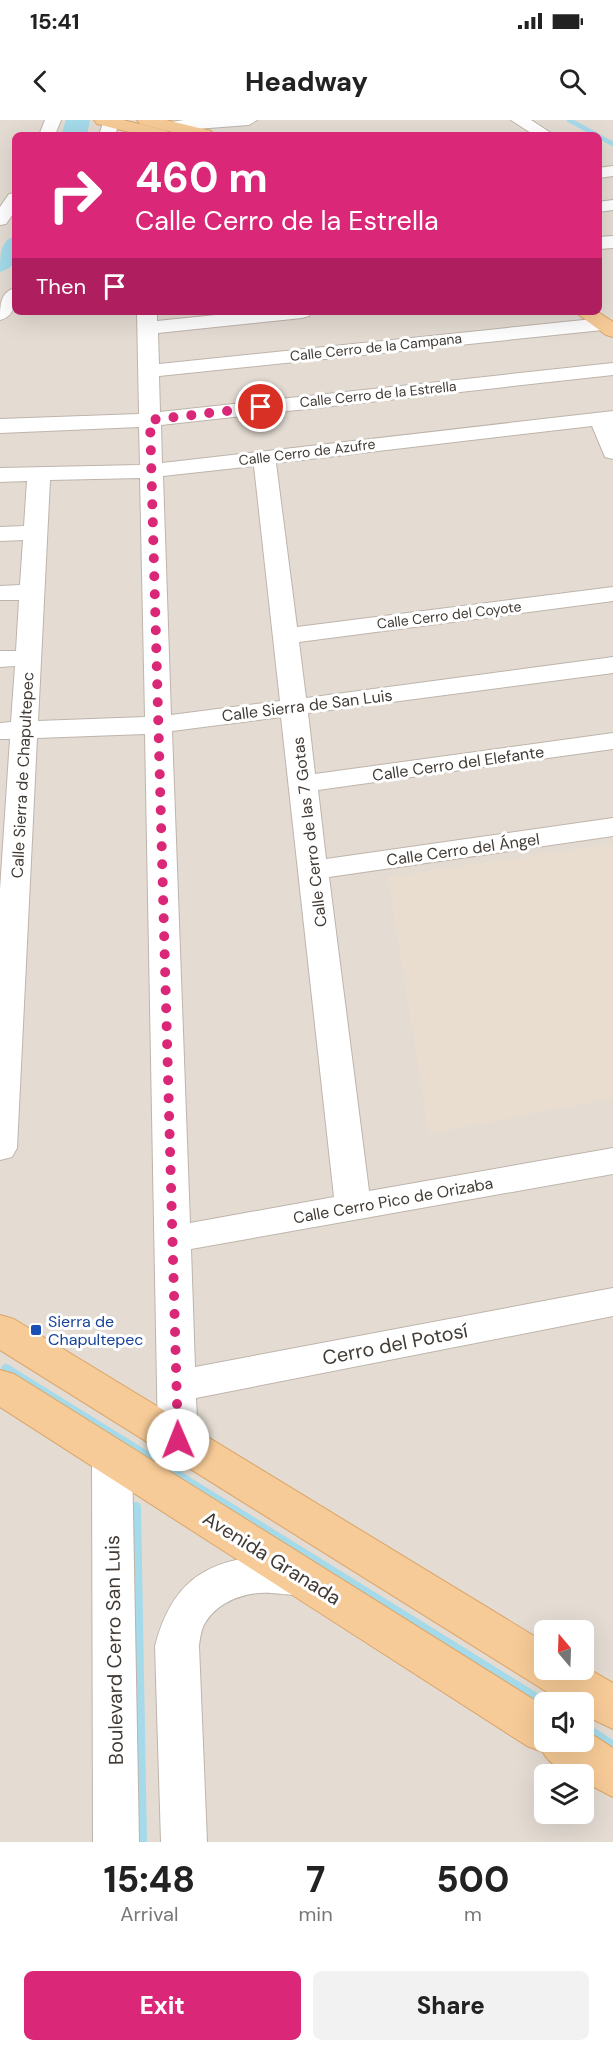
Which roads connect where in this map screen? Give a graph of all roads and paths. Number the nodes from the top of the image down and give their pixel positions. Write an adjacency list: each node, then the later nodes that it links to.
1 (146, 120): 5 (main road)
2 (249, 120): 5 (street)
3 (519, 120): 6 (street)
4 (109, 124): 5 (main road)
5 (166, 131)
6 (541, 132)
7 (12, 202): 8 (street)
8 (0, 220)
9 (12, 298): 11 (street)
10 (602, 308): 15 (main road)
11 (0, 314)
12 (244, 315): 14 (street)
13 (592, 315): 15 (main road)
14 (148, 320): 17 (street)
15 (610, 322): 17 (street, Calle Cerro de la Campana)
16 (613, 369): 19 (street, Calle Cerro de la Estrella)
17 (149, 371): 19 (street)
18 (606, 418): 21 (street); 22 (street, Calle Cerro de Azufre)
19 (150, 420): 20 (street, Calle Cerro de la Estrella); 23 (street)
20 (0, 426)
21 (613, 452)
22 (264, 458): 23 (street, Calle Cerro de Azufre); 31 (street, Calle Cerro de las 7 Gotas)
23 (152, 471): 24 (street, Calle Cerro de Azufre); 36 (street)
24 (39, 474): 25 (street, Calle Cerro de Azufre); 26 (street, Calle Sierra de Chapultepec)
25 (0, 475)
26 (36, 532): 27 (street); 28 (street, Calle Sierra de Chapultepec)
27 (0, 534)
28 (32, 592): 29 (street); 32 (street, Calle Sierra de Chapultepec)
29 (0, 593)
30 (613, 594): 31 (street, Calle Cerro del Coyote)
31 (285, 636): 35 (street, Calle Cerro de las 7 Gotas)
32 (28, 658): 33 (street); 37 (street, Calle Sierra de Chapultepec)
33 (0, 659)
34 (613, 665): 35 (street, Calle Sierra de San Luis)
35 (294, 708): 36 (street, Calle Sierra de San Luis); 39 (street, Calle Cerro de las 7 Gotas)
36 (159, 725): 37 (street, Calle Sierra de San Luis); 48 (street)
37 (12, 731): 40 (street, Calle Sierra de Chapultepec)
38 (613, 741): 39 (street, Calle Cerro del Elefante)
39 (303, 784): 42 (street, Calle Cerro de las 7 Gotas)
40 (10, 808): 43 (street, Calle Sierra de Chapultepec)
41 (613, 827): 42 (street, Calle Cerro del Ángel)
42 (313, 870): 47 (street, Calle Cerro de las 7 Gotas)
43 (7, 899): 44 (street, Calle Sierra de Chapultepec)
44 (4, 996): 45 (street, Calle Sierra de Chapultepec)
45 (0, 1148)
46 (613, 1161): 47 (street, Calle Cerro Pico de Orizaba)
47 (353, 1207): 48 (street, Calle Cerro Pico de Orizaba)
48 (173, 1239): 52 (street)
49 (613, 1302): 52 (street, Cerro del Potosí)
50 (0, 1330): 53 (main road)
51 (0, 1386): 54 (main road, Avenida Granada)
52 (176, 1386): 53 (street)
53 (178, 1440): 56 (main road)
54 (112, 1457): 55 (main road, Avenida Granada); 62 (street, Boulevard Cerro San Luis)
55 (303, 1578): 59 (main road, Avenida Granada); 63 (street)
56 (534, 1660)
57 (567, 1680): 58 (main road)
58 (613, 1708)
59 (534, 1725)
60 (578, 1752): 61 (main road)
61 (613, 1774)
62 (116, 1842)
63 (184, 1842)

